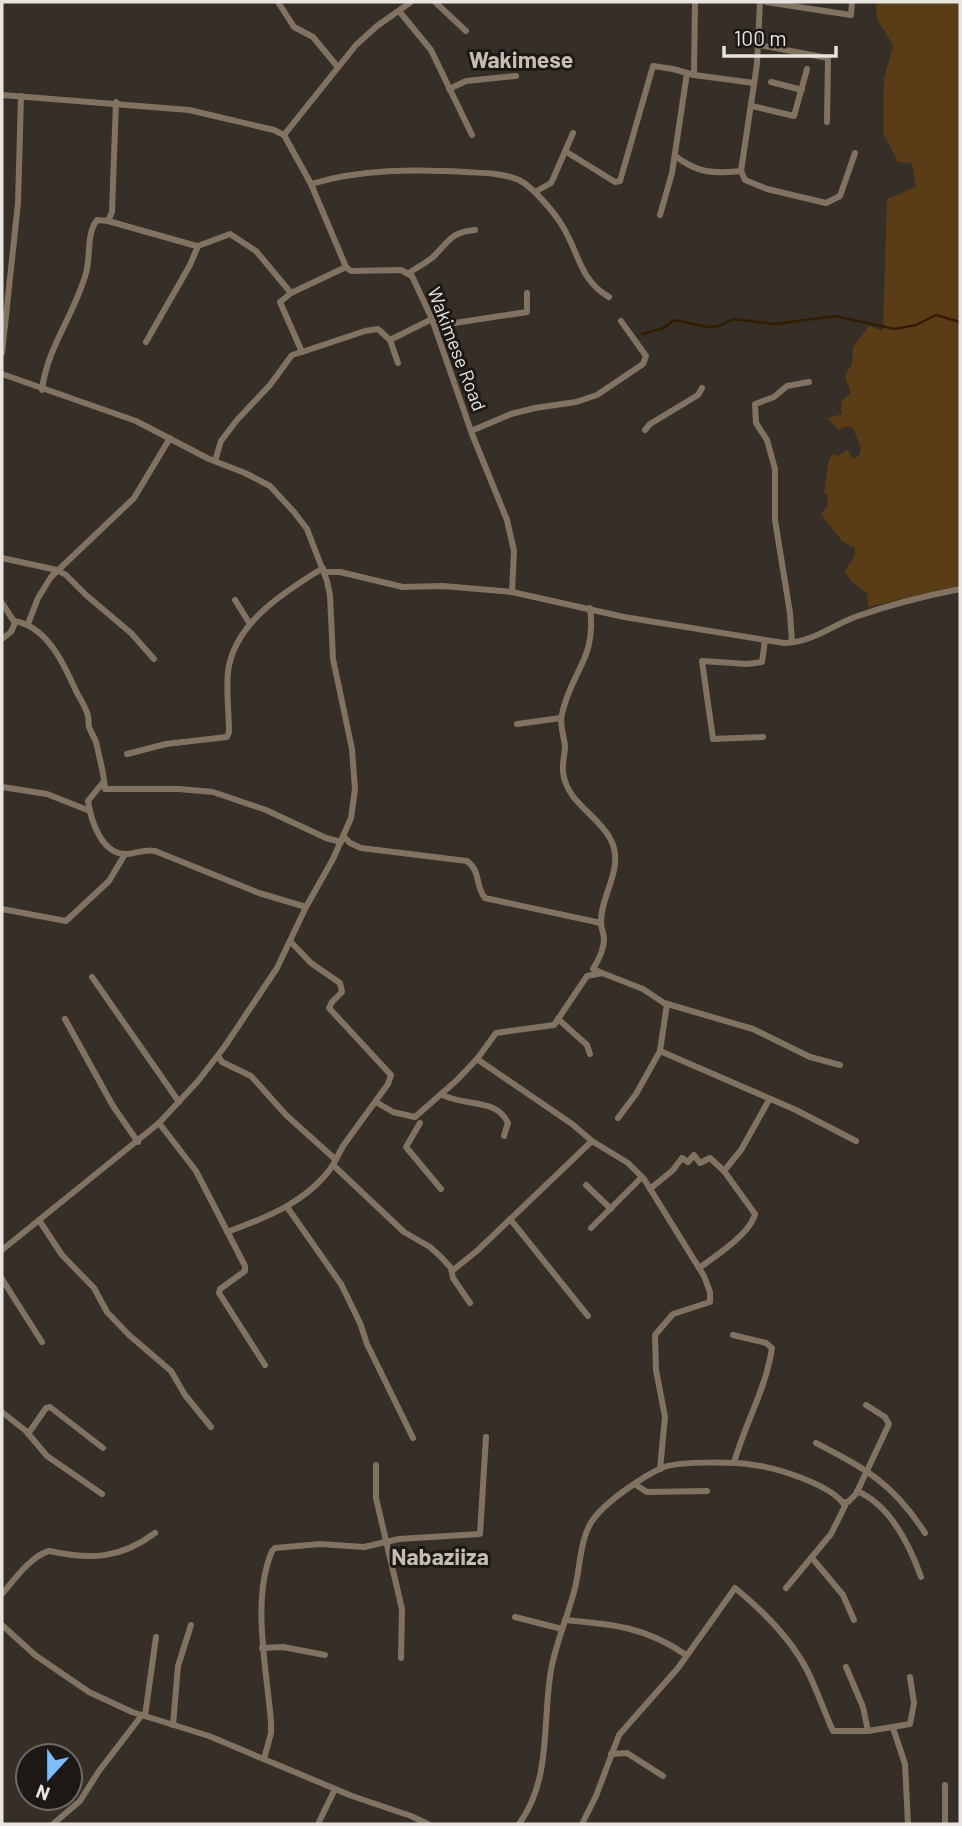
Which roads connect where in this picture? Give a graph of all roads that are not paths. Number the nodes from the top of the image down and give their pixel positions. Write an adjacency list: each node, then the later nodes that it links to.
1 (278, 2): 11 (street)
2 (411, 2): 8 (street)
3 (435, 2): 9 (street)
4 (695, 2): 13 (street)
5 (760, 2): 10 (street)
6 (766, 2): 7 (street)
7 (852, 2)
8 (400, 11): 11 (street); 17 (street)
9 (466, 32)
10 (759, 44): 16 (street); 23 (street)
11 (337, 66): 25 (street)
12 (807, 69): 18 (street)
13 (690, 74): 16 (street); 27 (street); 29 (street)
14 (516, 76): 17 (street)
15 (771, 82): 18 (street)
16 (754, 83): 22 (street)
17 (449, 89): 26 (street)
18 (802, 90): 22 (street)
19 (2, 95): 20 (street)
20 (21, 96): 21 (street); 47 (street)
21 (116, 102): 25 (street); 34 (street)
22 (752, 106): 30 (street)
23 (827, 122)
24 (573, 132): 27 (street)
25 (284, 135): 31 (street)
26 (472, 135)
27 (565, 151): 32 (street)
28 (855, 153): 30 (street)
29 (675, 156): 30 (street); 33 (street)
30 (741, 171)
31 (311, 184): 32 (street); 37 (street)
32 (535, 192): 41 (street)
33 (660, 215)
34 (108, 221): 36 (street); 52 (street)
35 (475, 230): 38 (street)
36 (198, 246): 39 (street); 45 (street)
37 (346, 267): 38 (street, Wakimese Road); 39 (street)
38 (409, 273): 43 (street, Wakimese Road)
39 (291, 293): 46 (street)
40 (527, 293): 43 (street)
41 (609, 297)
42 (621, 321): 54 (street)
43 (433, 322): 44 (street); 54 (street, Wakimese Road)
44 (390, 340): 46 (street); 48 (street)
45 (146, 342)
46 (302, 352): 56 (street)
47 (2, 353)
48 (398, 363)
49 (2, 374): 52 (street)
50 (809, 383): 70 (street)
51 (702, 388): 53 (street)
52 (43, 390): 55 (street)
53 (645, 430)
54 (471, 431): 61 (street, Wakimese Road)
55 (170, 438): 56 (street); 58 (street)
56 (215, 461): 59 (street)
57 (2, 558): 58 (street)
58 (57, 569): 66 (street); 71 (street)
59 (324, 570): 61 (street); 67 (street); 79 (street)
60 (960, 589): 70 (street)
61 (512, 592): 64 (street)
62 (235, 600): 67 (street)
63 (2, 603): 65 (street)
64 (590, 608): 69 (street); 72 (street)
65 (14, 621): 66 (street); 68 (street)
66 (28, 624): 76 (street)
67 (250, 624): 75 (street)
68 (2, 639)
69 (765, 640): 70 (street); 74 (street)
70 (792, 642)
71 (154, 659)
72 (561, 718): 73 (street); 83 (street)
73 (517, 724)
74 (763, 737)
75 (127, 754)
76 (104, 781): 78 (street); 79 (street)
77 (2, 787): 78 (street)
78 (90, 811): 80 (street)
79 (342, 839): 81 (street); 83 (street)
80 (125, 854): 81 (street); 82 (street)
81 (306, 907): 84 (street)
82 (2, 909)
83 (601, 923): 85 (street)
84 (291, 942): 92 (street); 98 (street)
85 (602, 973): 87 (street); 89 (street)
86 (92, 977): 97 (street)
87 (667, 1004): 90 (street); 94 (street)
88 (65, 1019): 105 (street)
89 (558, 1019): 91 (street); 93 (street)
90 (660, 1051): 96 (street); 99 (street)
91 (590, 1054)
92 (218, 1056): 97 (street); 106 (street)
93 (477, 1059): 95 (street); 103 (street)
94 (840, 1065)
95 (442, 1094): 98 (street); 102 (street)
96 (769, 1100): 104 (street); 107 (street)
97 (179, 1101): 100 (street)
98 (376, 1102): 106 (street)
99 (618, 1118)
100 (159, 1123): 105 (street); 117 (street)
101 (419, 1123): 110 (street)
102 (504, 1136)
103 (592, 1141): 108 (street); 115 (street)
104 (856, 1141)
105 (138, 1142): 114 (street)
106 (334, 1162): 112 (street); 120 (street)
107 (724, 1171): 111 (street); 119 (street)
108 (642, 1177): 111 (street); 113 (street)
109 (586, 1185): 113 (street)
110 (441, 1189)
111 (650, 1189): 119 (street)
112 (287, 1207): 117 (street); 132 (street)
113 (611, 1209): 116 (street)
114 (39, 1220): 118 (street); 129 (street)
115 (510, 1220): 120 (street); 123 (street)
116 (592, 1228)
117 (227, 1232): 126 (street)
118 (2, 1250)
119 (699, 1268): 137 (street)
120 (452, 1271): 122 (street)
121 (2, 1279): 125 (street)
122 (470, 1303)
123 (588, 1316)
124 (733, 1335): 135 (street)
125 (42, 1342)
126 (265, 1365)
127 (866, 1405): 138 (street)
128 (2, 1412): 130 (street)
129 (211, 1427)
130 (28, 1434): 134 (street); 142 (street)
131 (486, 1437): 146 (street)
132 (413, 1438)
133 (816, 1443): 138 (street)
134 (103, 1448)
135 (734, 1463): 137 (street); 143 (street)
136 (376, 1465): 146 (street)
137 (660, 1469): 139 (street)
138 (867, 1470): 140 (street); 145 (street)
139 (636, 1485): 141 (street); 152 (street)
140 (857, 1490): 143 (street); 148 (street)
141 (707, 1491)
142 (102, 1494)
143 (843, 1502): 147 (street)
144 (155, 1533): 150 (street)
145 (925, 1533)
146 (386, 1544): 158 (street); 161 (street)
147 (813, 1558): 149 (street); 153 (street)
148 (921, 1577)
149 (786, 1588)
150 (2, 1594)
151 (515, 1617): 156 (street)
152 (565, 1620): 156 (street); 160 (street)
153 (854, 1620)
154 (2, 1625): 164 (street)
155 (191, 1625): 165 (street)
156 (562, 1629): 176 (street)
157 (156, 1637): 164 (street)
158 (262, 1648): 159 (street); 169 (street)
159 (325, 1655)
160 (687, 1655): 167 (street); 168 (street)
161 (401, 1658)
162 (846, 1667): 167 (street)
163 (910, 1677): 166 (street)
164 (144, 1716): 165 (street); 173 (street)
165 (173, 1724): 169 (street)
166 (893, 1728): 167 (street); 178 (street)
167 (866, 1731)
168 (611, 1754): 170 (street); 177 (street)
169 (264, 1759): 172 (street)
170 (663, 1776)
171 (945, 1785): 179 (street)
172 (335, 1788): 174 (street); 175 (street)
173 (53, 1824)
174 (318, 1824)
175 (428, 1824)
176 (519, 1824)
177 (582, 1824)
178 (908, 1824)
179 (945, 1824)

